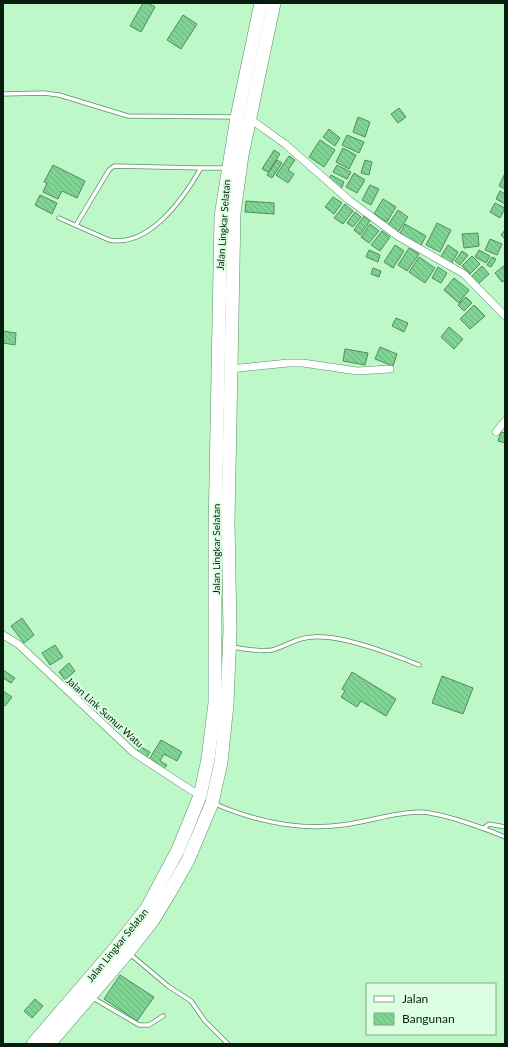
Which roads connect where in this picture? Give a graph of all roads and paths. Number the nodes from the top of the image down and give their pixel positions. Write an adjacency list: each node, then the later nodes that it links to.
1 (261, 3): 3 (highway, Jalan Lingkar Selatan)
2 (274, 3): 3 (highway, Jalan Lingkar Selatan)
3 (256, 57): 5 (highway, Jalan Lingkar Selatan)
4 (3, 94): 5 (lane)
5 (243, 117): 7 (highway, Jalan Lingkar Selatan); 10 (street); 11 (highway, Jalan Lingkar Selatan)
6 (201, 168): 7 (lane); 9 (lane); 9 (lane)
7 (228, 168): 18 (highway, Jalan Lingkar Selatan)
8 (59, 218): 9 (lane)
9 (76, 226)
10 (505, 316)
11 (230, 368): 12 (street); 16 (highway, Jalan Lingkar Selatan)
12 (390, 369)
13 (505, 421): 14 (street)
14 (496, 432)
15 (3, 634): 19 (street, Jalan Link Sumur Watu)
16 (229, 646): 17 (lane); 18 (highway, Jalan Lingkar Selatan)
17 (419, 665)
18 (219, 723): 19 (highway, Jalan Lingkar Selatan); 20 (highway, Jalan Lingkar Selatan)
19 (200, 796): 26 (highway, Jalan Lingkar Selatan)
20 (212, 802): 22 (lane); 24 (highway, Jalan Lingkar Selatan)
21 (505, 826): 22 (lane)
22 (484, 828): 23 (lane)
23 (505, 837)
24 (128, 952): 25 (highway, Jalan Lingkar Selatan); 30 (lane)
25 (90, 996): 26 (highway, Jalan Lingkar Selatan); 27 (lane)
26 (76, 1004): 28 (highway, Jalan Lingkar Selatan); 29 (highway, Jalan Lingkar Selatan)
27 (163, 1016)
28 (33, 1044)
29 (49, 1044)
30 (228, 1044)

